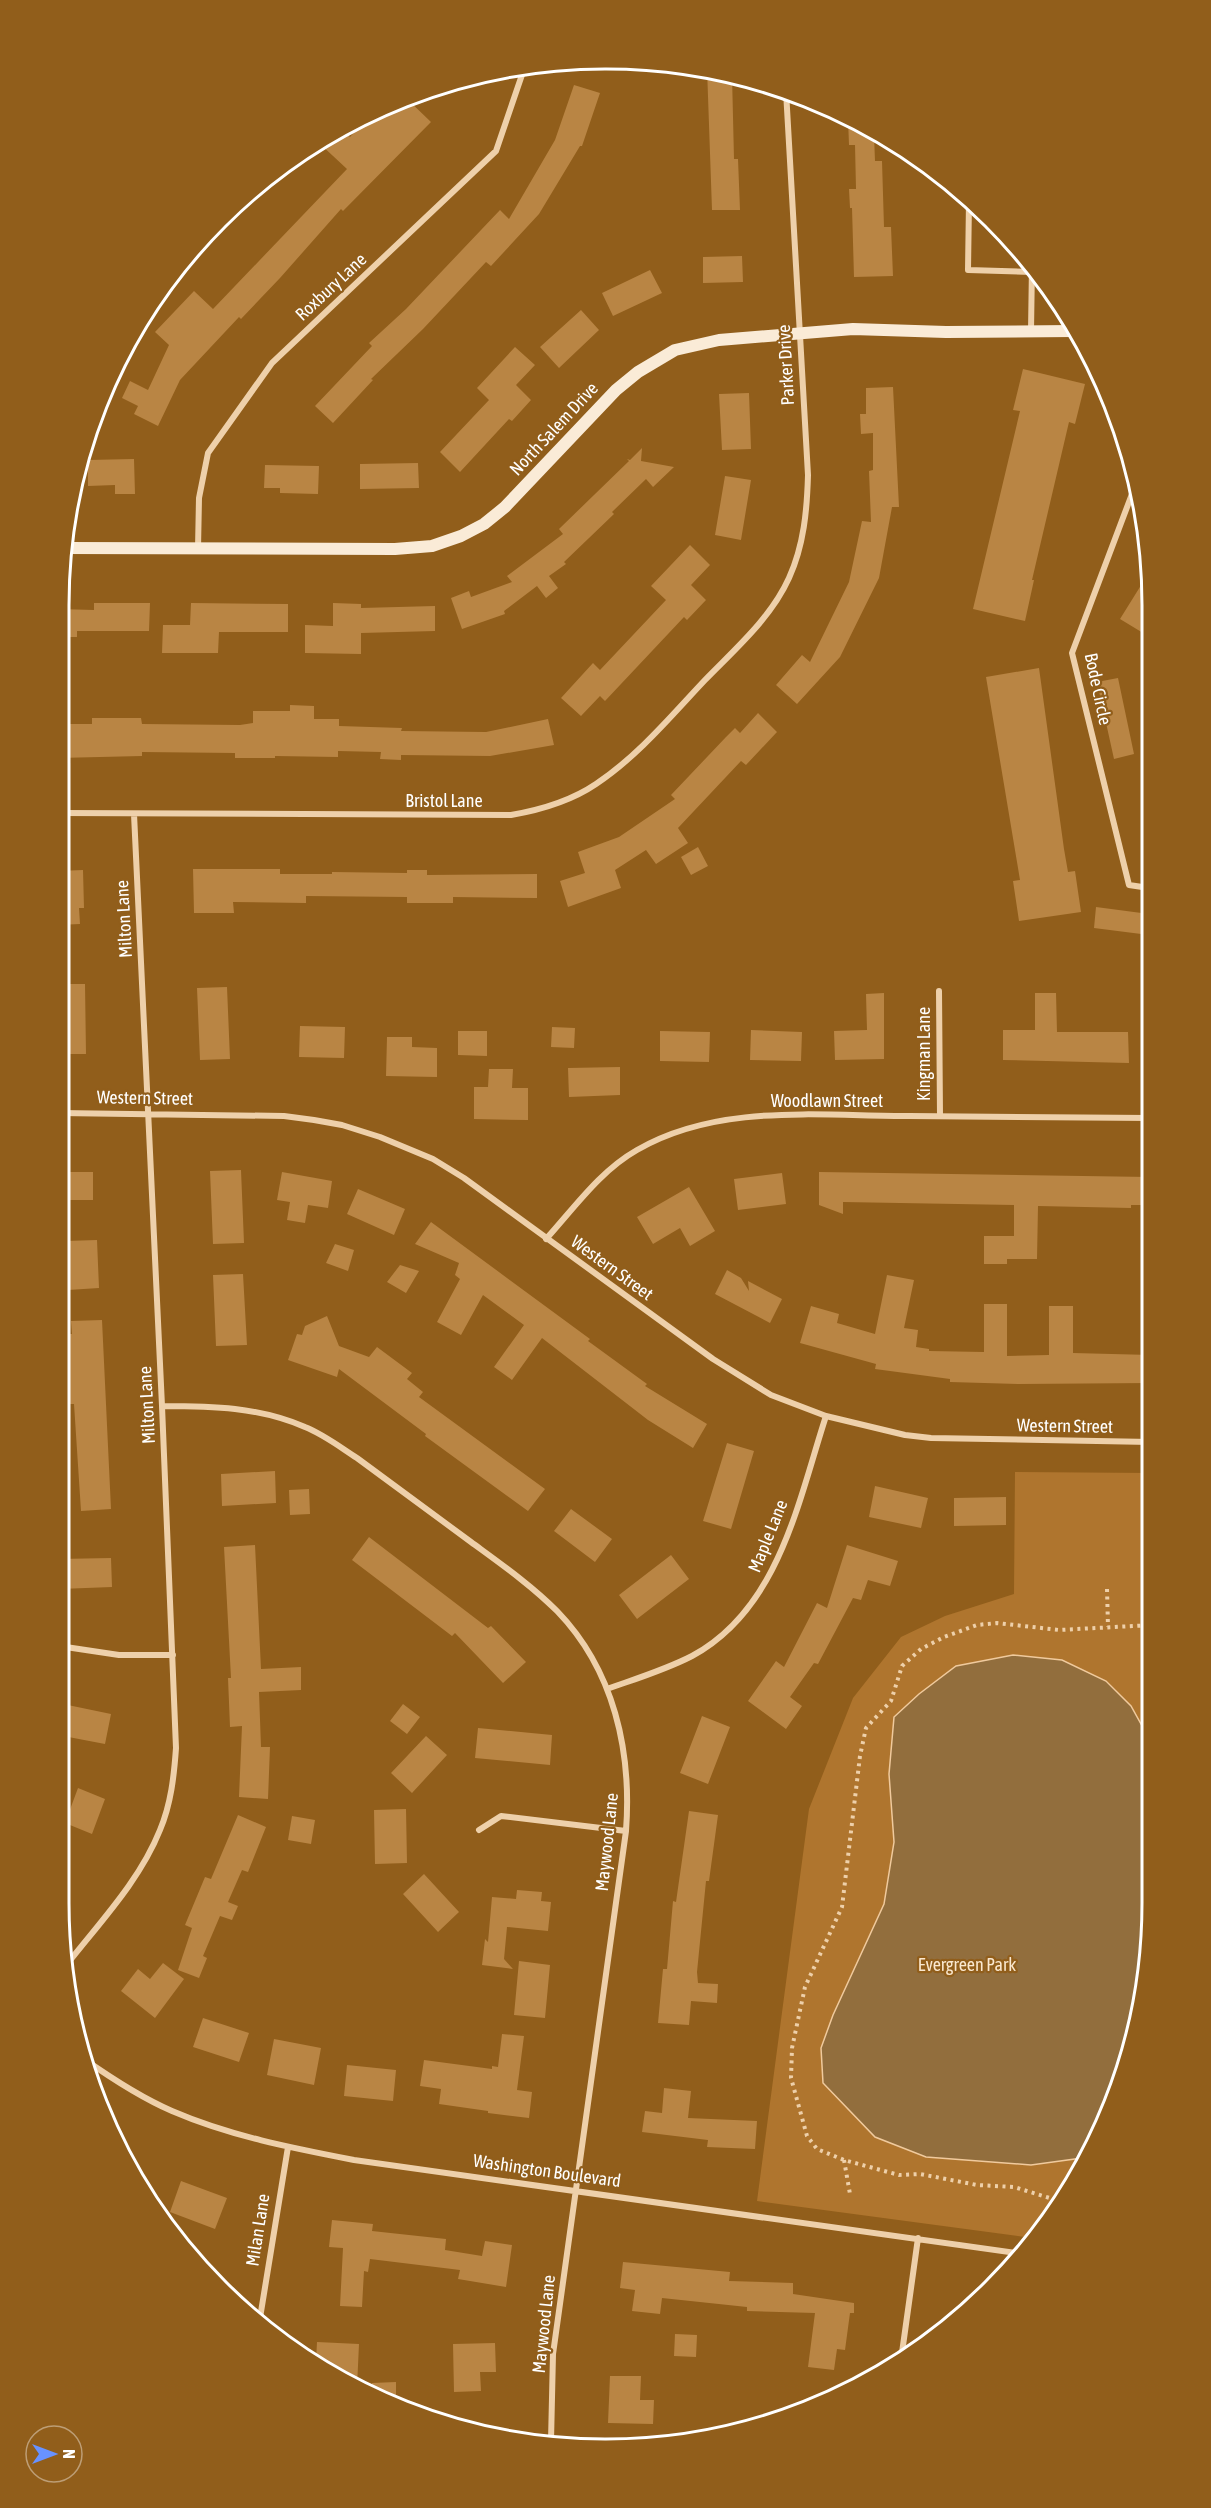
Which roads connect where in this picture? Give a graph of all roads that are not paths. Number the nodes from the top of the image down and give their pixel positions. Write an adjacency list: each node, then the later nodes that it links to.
1 (522, 76): 11 (street, Roxbury Lane)
2 (787, 100): 8 (street, Parker Drive)
3 (969, 211): 4 (street)
4 (1022, 268)
5 (1032, 280): 6 (street)
6 (1031, 331): 7 (street, North Salem Drive); 8 (street, North Salem Drive)
7 (1066, 331)
8 (800, 333): 11 (street, North Salem Drive); 12 (street, Parker Drive)
9 (1131, 497): 15 (street, Bode Circle)
10 (73, 548): 11 (street, North Salem Drive)
11 (198, 549)
12 (758, 625): 14 (street, Bristol Lane)
13 (69, 813): 14 (street, Bristol Lane)
14 (134, 814): 18 (street, Milton Lane)
15 (1142, 887)
16 (939, 991): 19 (street, Kingman Lane)
17 (69, 1113): 18 (street, Western Street)
18 (147, 1113): 21 (street, Western Street); 22 (street, Milton Lane)
19 (940, 1116): 20 (street, Woodlawn Street); 21 (street, Woodlawn Street)
20 (1142, 1118)
21 (546, 1239): 23 (street, Western Street)
22 (162, 1406): 26 (street, Milton Lane); 27 (street, Maywood Lane)
23 (826, 1416): 24 (street, Western Street); 27 (street, Maple Lane)
24 (1142, 1442)
25 (69, 1648): 26 (street)
26 (173, 1655): 30 (street, Milton Lane)
27 (607, 1689): 29 (street, Maywood Lane)
28 (478, 1830): 29 (street)
29 (626, 1831): 33 (street, Maywood Lane)
30 (72, 1959)
31 (94, 2066): 32 (street, Washington Boulevard)
32 (288, 2147): 33 (street, Washington Boulevard); 36 (street, Milan Lane)
33 (575, 2190): 34 (street, Washington Boulevard); 38 (street, Maywood Lane)
34 (918, 2238): 35 (street, Washington Boulevard); 37 (street)
35 (1013, 2252)
36 (261, 2313)
37 (902, 2350)
38 (551, 2436)

